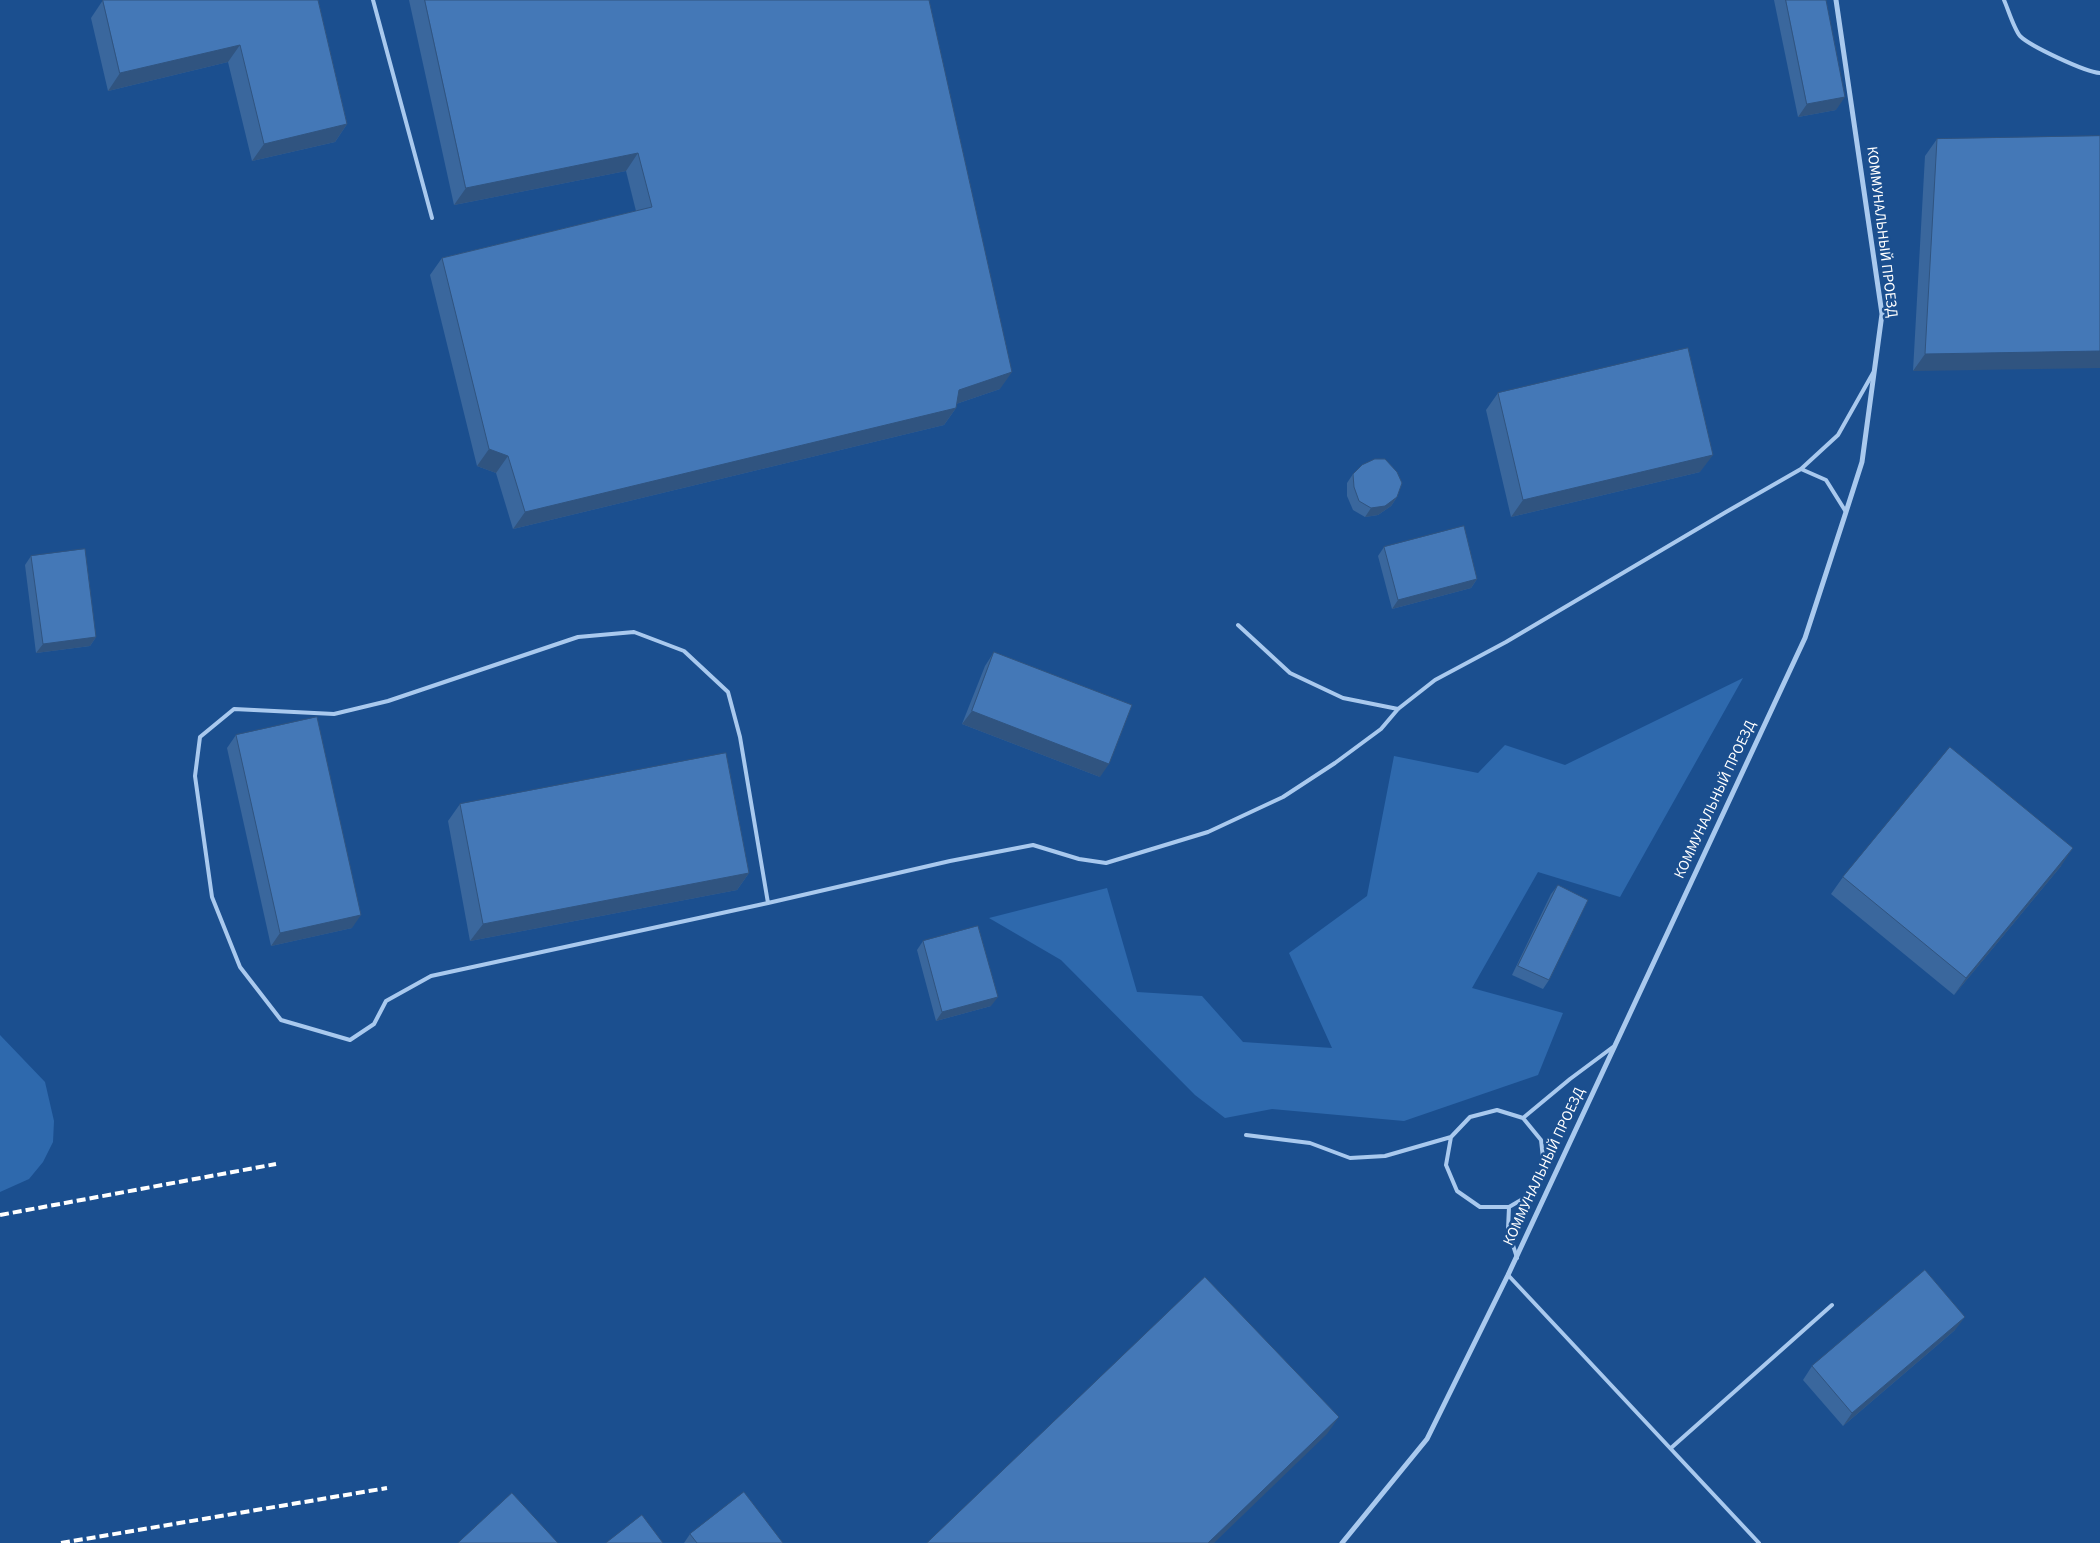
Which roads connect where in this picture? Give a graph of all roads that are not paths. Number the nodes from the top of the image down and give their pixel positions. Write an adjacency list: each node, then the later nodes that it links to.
1 (373, 0): 5 (lane)
2 (1836, 0): 6 (street, КОММУНАЛЬНЫЙ ПРОЕЗД)
3 (2004, 0): 4 (lane)
4 (2100, 73)
5 (432, 218)
6 (1874, 371): 7 (lane); 8 (street, КОММУНАЛЬНЫЙ ПРОЕЗД)
7 (1801, 469): 8 (lane); 10 (lane)
8 (1846, 512): 12 (street, КОММУНАЛЬНЫЙ ПРОЕЗД)
9 (1238, 625): 10 (lane)
10 (1398, 709): 11 (lane)
11 (768, 903): 11 (lane)
12 (1615, 1046): 13 (lane); 17 (street, КОММУНАЛЬНЫЙ ПРОЕЗД)
13 (1523, 1118): 15 (lane); 16 (lane)
14 (1246, 1135): 15 (lane)
15 (1451, 1137): 16 (lane)
16 (1509, 1207): 17 (lane)
17 (1516, 1258): 18 (street, КОММУНАЛЬНЫЙ ПРОЕЗД)
18 (1508, 1276): 20 (lane); 21 (street, КОММУНАЛЬНЫЙ ПРОЕЗД)
19 (1832, 1305): 20 (lane)
20 (1671, 1448): 22 (lane)
21 (1342, 1543)
22 (1759, 1543)

